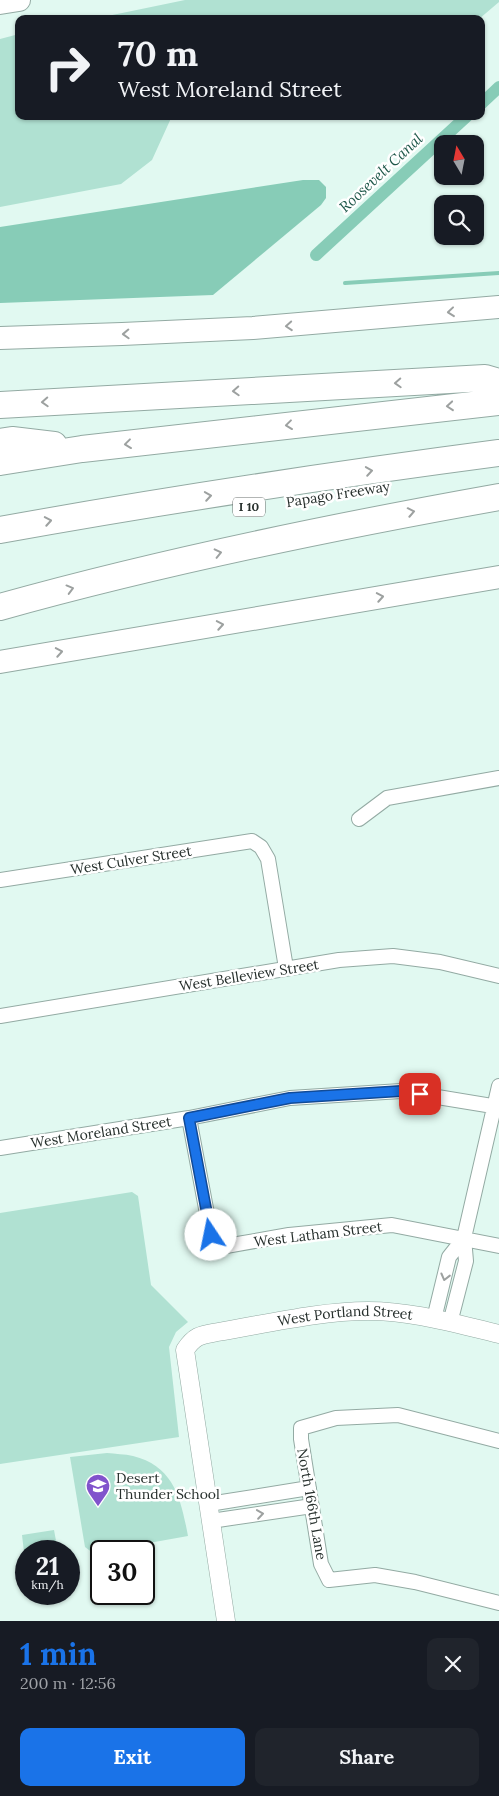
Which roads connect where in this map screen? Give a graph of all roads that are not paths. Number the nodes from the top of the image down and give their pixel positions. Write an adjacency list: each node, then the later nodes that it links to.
1 (19, 0): 2 (main road)
2 (0, 3)
3 (499, 307): 4 (main road, one-way to 4)
4 (0, 338)
5 (499, 382): 7 (highway, one-way to 7)
6 (499, 402): 9 (highway, one-way to 9)
7 (0, 405)
8 (0, 442): 9 (highway)
9 (82, 449): 11 (highway)
10 (499, 453): 14 (highway, one-way to 10)
11 (0, 462)
12 (499, 472): 15 (highway, Papago Freeway / I 10)
13 (499, 497): 17 (highway, one-way to 13)
14 (0, 530)
15 (0, 547)
16 (499, 576): 18 (main road, one-way to 16)
17 (11, 604)
18 (6, 661)
19 (499, 778): 20 (street)
20 (359, 819)
21 (0, 880): 22 (street, West Culver Street)
22 (286, 968): 23 (street, West Belleview Street); 24 (street, West Belleview Street)
23 (499, 976)
24 (0, 1016)
25 (499, 1086): 26 (street)
26 (497, 1106): 27 (street, West Moreland Street); 29 (street)
27 (189, 1118): 28 (street, West Moreland Street); 29 (street, West Latham Street)
28 (0, 1148)
29 (464, 1238): 30 (street, West Latham Street); 31 (street)
30 (499, 1246)
31 (442, 1321): 32 (street, West Portland Street); 36 (street, West Portland Street)
32 (499, 1334)
33 (499, 1441): 34 (street, North 166th Lane)
34 (309, 1488): 35 (street, North 166th Lane); 36 (street)
35 (312, 1506): 36 (street, one-way to 35); 37 (street, North 166th Lane)
36 (210, 1513): 38 (street)
37 (499, 1603)
38 (226, 1621)

